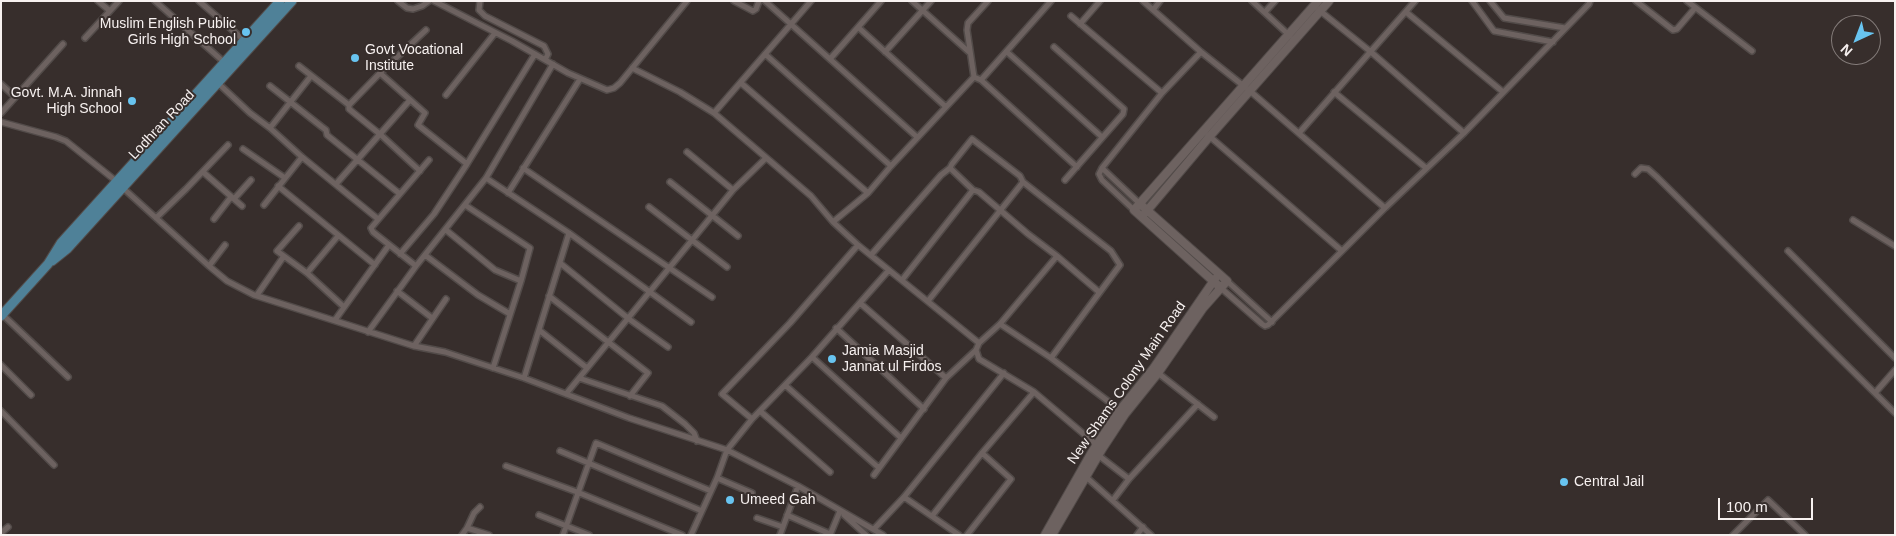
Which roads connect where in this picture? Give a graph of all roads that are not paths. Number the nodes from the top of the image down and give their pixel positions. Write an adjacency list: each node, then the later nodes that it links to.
1 (98, 1): 37 (street)
2 (119, 1): 37 (street)
3 (156, 1): 63 (street)
4 (199, 1): 49 (street)
5 (280, 1): 49 (main road, Lodhran Road)
6 (292, 1): 74 (main road, Lodhran Road)
7 (398, 1): 8 (street)
8 (429, 1)
9 (434, 1): 46 (street)
10 (480, 1): 62 (street)
11 (687, 1): 66 (street)
12 (734, 1): 13 (street)
13 (759, 1)
14 (765, 1): 41 (street)
15 (811, 1): 41 (street)
16 (881, 1): 43 (street)
17 (912, 1): 35 (street)
18 (930, 1): 35 (street)
19 (988, 1): 55 (street)
20 (1051, 1): 56 (street)
21 (1100, 1): 42 (street)
22 (1143, 1): 36 (street)
23 (1160, 1): 36 (street)
24 (1252, 1): 38 (street)
25 (1275, 1): 38 (street)
26 (1329, 1): 33 (main road)
27 (1415, 1): 39 (street)
28 (1472, 1): 50 (street)
29 (1490, 1): 44 (street)
30 (1590, 1): 44 (street)
31 (1636, 1): 34 (street)
32 (1687, 1): 34 (street)
33 (1317, 6): 47 (main road); 58 (street)
34 (1695, 8): 53 (street)
35 (923, 10): 54 (street); 55 (street)
36 (1153, 10): 57 (street)
37 (110, 11): 48 (street)
38 (1265, 12): 47 (street)
39 (1406, 12): 58 (street); 78 (street)
40 (1071, 16): 42 (street)
41 (790, 24): 60 (street); 61 (street)
42 (1080, 24): 79 (street)
43 (859, 28): 54 (street); 61 (street)
44 (1565, 28): 50 (street)
45 (426, 30): 67 (street)
46 (495, 33): 59 (street); 80 (street)
47 (1292, 37): 76 (main road)
48 (86, 38)
49 (245, 41): 63 (main road, Lodhran Road)
50 (1553, 42): 78 (street)
51 (63, 44): 81 (street)
52 (1054, 47): 94 (street)
53 (1752, 51)
54 (885, 52): 85 (street)
55 (970, 52): 69 (street)
56 (1007, 52): 71 (street); 94 (street)
57 (1201, 52): 76 (street); 79 (street)
58 (1370, 52): 77 (street); 91 (street)
59 (535, 54): 62 (street); 103 (street)
60 (765, 54): 72 (street); 104 (street)
61 (830, 59): 95 (street)
62 (545, 60): 64 (street)
63 (225, 63): 119 (main road, Lodhran Road)
64 (552, 64): 70 (street); 114 (street)
65 (299, 66): 68 (street)
66 (632, 68): 70 (street); 87 (street)
67 (380, 73): 82 (street); 84 (street)
68 (311, 76): 83 (street); 84 (street)
69 (974, 77): 71 (street); 85 (street)
70 (580, 79): 106 (street)
71 (981, 80): 105 (street)
72 (741, 83): 87 (street); 125 (street)
73 (1, 84): 81 (street)
74 (219, 84): 89 (street); 119 (main road, Lodhran Road)
75 (270, 86): 83 (street)
76 (1247, 88): 90 (street); 92 (main road)
77 (1334, 92): 90 (street); 109 (street)
78 (1503, 92): 91 (street)
79 (1162, 93): 108 (street)
80 (446, 94)
81 (15, 97): 86 (street)
82 (410, 100): 93 (street); 103 (street)
83 (290, 101): 89 (street); 101 (street)
84 (349, 105): 93 (street)
85 (946, 107): 95 (street)
86 (1, 113)
87 (714, 113): 100 (street)
88 (1, 122): 119 (street)
89 (270, 128): 99 (street)
90 (1299, 133): 133 (street)
91 (1464, 133): 109 (street)
92 (1207, 134): 132 (main road); 135 (main road); 152 (street)
93 (381, 135): 101 (street); 110 (street)
94 (1102, 137): 105 (street)
95 (917, 138): 104 (street)
96 (228, 145): 111 (street)
97 (243, 149): 113 (street)
98 (687, 152): 122 (street)
99 (302, 157): 113 (street); 120 (street)
100 (766, 158): 122 (street); 141 (street)
101 (358, 160): 120 (street); 126 (street)
102 (430, 160): 110 (street)
103 (467, 164): 154 (street)
104 (891, 166): 125 (street)
105 (1077, 167): 116 (street)
106 (523, 168): 124 (street); 163 (street)
107 (950, 168): 118 (street); 123 (street); 156 (street)
108 (1102, 168): 132 (street); 132 (street)
109 (1426, 168): 133 (street)
110 (420, 170): 126 (street)
111 (203, 172): 127 (street); 137 (street)
112 (1635, 174): 214 (street)
113 (284, 178): 121 (street)
114 (486, 178): 124 (street); 129 (street)
115 (251, 180): 127 (street)
116 (1065, 180)
117 (670, 182): 136 (street)
118 (1023, 182): 134 (street); 175 (street)
119 (120, 184): 137 (street); 184 (main road, Lodhran Road)
120 (336, 184): 139 (street)
121 (278, 186): 128 (street); 145 (street)
122 (733, 190): 136 (street)
123 (973, 190): 134 (street); 168 (street)
124 (508, 193): 144 (street)
125 (868, 193): 141 (street)
126 (400, 194): 139 (street)
127 (233, 198): 130 (street); 138 (street)
128 (264, 205)
129 (465, 205): 143 (street); 169 (street)
130 (242, 206)
131 (649, 207): 147 (street)
132 (1137, 207): 135 (main road)
133 (1385, 208): 152 (street)
134 (1000, 211): 158 (street); 180 (street)
135 (1144, 214): 167 (main road); 170 (main road)
136 (713, 216): 146 (street); 147 (street)
137 (156, 218): 161 (street)
138 (214, 218)
139 (378, 219): 149 (street)
140 (1853, 220): 151 (street)
141 (834, 222): 150 (street)
142 (299, 226): 157 (street)
143 (446, 230): 155 (street); 169 (street)
144 (568, 233): 159 (street); 174 (street)
145 (338, 236): 160 (street); 166 (street)
146 (738, 236)
147 (693, 241): 163 (street); 164 (street)
148 (225, 245): 161 (street)
149 (390, 245): 154 (street); 160 (street)
150 (858, 245): 156 (street); 225 (street)
151 (1895, 246)
152 (1342, 250): 189 (street)
153 (1788, 251): 201 (street)
154 (400, 254): 162 (street)
155 (425, 255): 162 (street); 183 (street)
156 (871, 255): 165 (street)
157 (284, 256): 166 (street); 176 (street)
158 (1057, 256): 175 (street); 190 (street)
159 (560, 263): 177 (street); 186 (street)
160 (374, 265): 182 (street)
161 (209, 266): 176 (street)
162 (416, 266): 173 (street)
163 (671, 267): 174 (street); 178 (street)
164 (727, 267)
165 (889, 270): 168 (street); 181 (street)
166 (307, 273): 182 (street)
167 (1219, 274): 170 (main road, New Shams Colony Main Road); 171 (main road)
168 (902, 280): 180 (street)
169 (521, 281): 183 (street)
170 (1213, 281): 172 (main road); 222 (main road, New Shams Colony Main Road)
171 (1227, 281): 172 (main road, New Shams Colony Main Road); 189 (street)
172 (1221, 288): 189 (street); 207 (main road, New Shams Colony Main Road)
173 (397, 291): 185 (street); 193 (street)
174 (650, 292): 186 (street); 188 (street)
175 (1099, 292): 200 (street)
176 (257, 296): 187 (street)
177 (549, 296): 192 (street); 194 (street)
178 (712, 297)
179 (446, 299): 185 (street)
180 (928, 302): 195 (street)
181 (860, 303): 191 (street); 211 (street)
182 (344, 307): 187 (street)
183 (510, 314): 203 (street)
184 (2, 316): 208 (street)
185 (432, 318): 196 (street)
186 (629, 319): 194 (street); 197 (street)
187 (335, 320): 193 (street)
188 (690, 322)
189 (1272, 322)
190 (1000, 324): 195 (street); 200 (street)
191 (836, 328): 199 (street); 219 (street)
192 (539, 330): 204 (street); 209 (street)
193 (368, 332): 196 (street)
194 (608, 342): 204 (street); 217 (street)
195 (979, 343): 198 (street)
196 (414, 346): 203 (street)
197 (668, 347)
198 (976, 350): 206 (street); 211 (street)
199 (812, 357): 212 (street); 226 (street)
200 (1051, 358): 222 (street)
201 (1895, 358)
202 (1, 365): 216 (street)
203 (493, 368): 209 (street)
204 (587, 368): 210 (street)
205 (1895, 370): 214 (street)
206 (1004, 373): 213 (street); 245 (street)
207 (1158, 373): 218 (street); 222 (main road, New Shams Colony Main Road)
208 (68, 377)
209 (524, 378): 215 (street)
210 (578, 378): 215 (street); 217 (street)
211 (946, 378): 219 (street)
212 (786, 384): 221 (street); 235 (street)
213 (1034, 392): 228 (street); 231 (street)
214 (1875, 393): 223 (street)
215 (566, 394): 227 (street)
216 (31, 395)
217 (630, 396): 227 (street)
218 (1198, 404): 224 (street); 240 (street)
219 (924, 409): 226 (street)
220 (1, 411): 233 (street)
221 (760, 412): 225 (street); 236 (street)
222 (1123, 412): 228 (main road, New Shams Colony Main Road)
223 (1895, 413)
224 (1214, 418)
225 (752, 419): 229 (street)
226 (901, 438): 235 (street)
227 (697, 441): 229 (street)
228 (1099, 449): 238 (main road, New Shams Colony Main Road); 240 (street); 273 (main road, New Shams Colony Main Road)
229 (727, 450): 239 (street); 241 (street)
230 (560, 451): 232 (street)
231 (982, 453): 252 (street); 272 (street)
232 (588, 462): 242 (street); 243 (street); 248 (street)
233 (54, 465)
234 (506, 466): 243 (street)
235 (879, 468): 237 (street)
236 (830, 472)
237 (874, 475)
238 (1085, 476): 246 (street); 274 (main road, New Shams Colony Main Road)
239 (717, 478): 242 (street); 244 (street)
240 (1129, 479): 246 (street)
241 (798, 486): 249 (street); 251 (street)
242 (711, 491): 248 (street)
243 (577, 492): 254 (street); 265 (street)
244 (752, 493)
245 (904, 497): 252 (street); 259 (street)
246 (1114, 500): 257 (street)
247 (480, 507): 258 (street)
248 (702, 511): 266 (street)
249 (840, 511): 259 (street); 268 (street); 269 (street)
250 (539, 515): 254 (street)
251 (787, 515): 256 (street); 268 (street)
252 (932, 516): 271 (street)
253 (757, 518): 256 (street)
254 (566, 525): 263 (street); 264 (street)
255 (8, 527): 260 (street)
256 (783, 527): 267 (street)
257 (1143, 527): 275 (street); 276 (street)
258 (467, 528): 261 (street); 262 (street)
259 (874, 529): 270 (street)
260 (1, 534)
261 (462, 535)
262 (489, 535)
263 (563, 535)
264 (590, 535)
265 (682, 535)
266 (692, 535)
267 (780, 535)
268 (830, 535)
269 (866, 535)
270 (883, 535)
271 (959, 535)
272 (967, 535)
273 (1044, 535)
274 (1052, 535)
275 (1137, 535)
276 (1151, 535)
277 (1733, 535): 278 (street)
278 (1805, 535)

